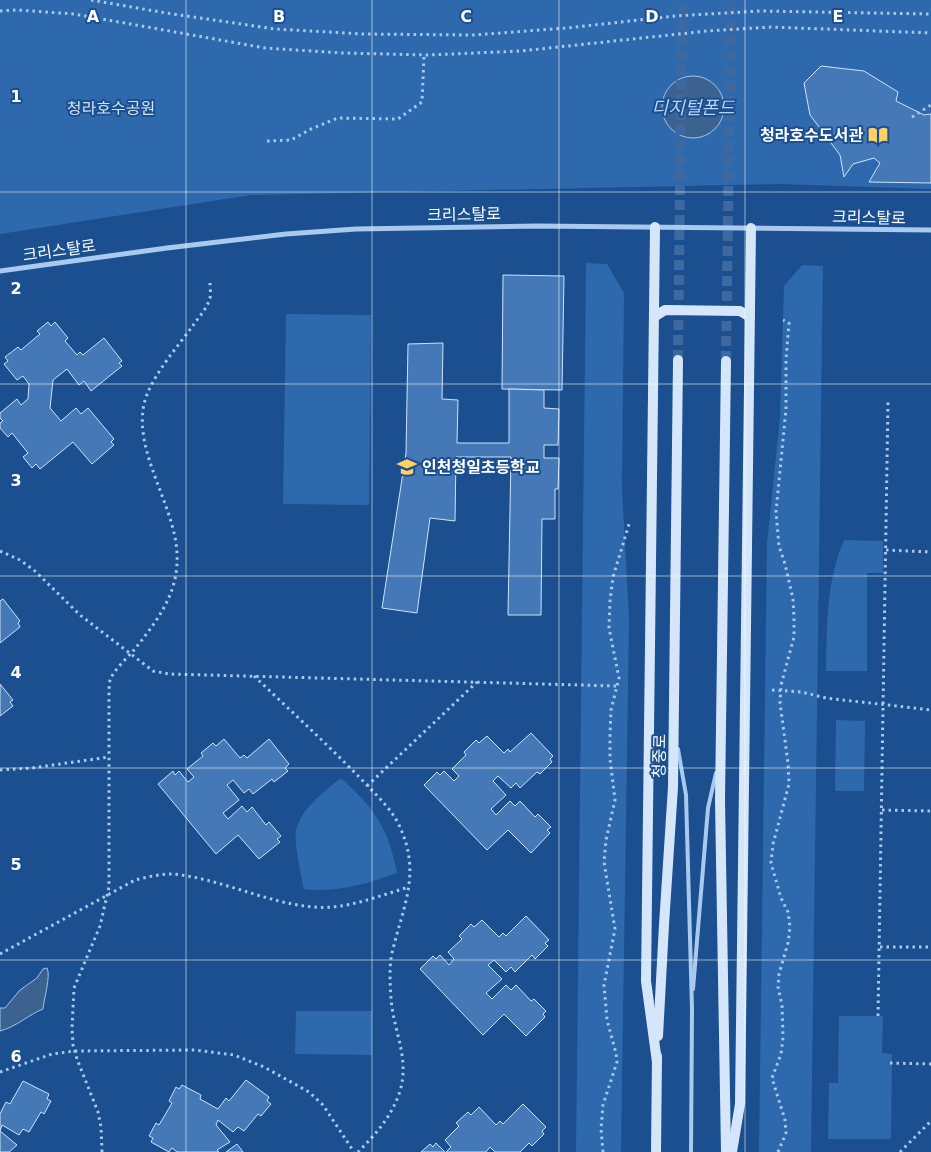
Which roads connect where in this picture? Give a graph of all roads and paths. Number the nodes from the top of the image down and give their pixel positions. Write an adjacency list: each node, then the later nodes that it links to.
1 (91, 0): 3 (path)
2 (0, 11): 5 (path)
3 (931, 14)
4 (931, 33): 5 (path)
5 (424, 55): 8 (path)
6 (931, 106): 7 (path)
7 (912, 117)
8 (267, 141)
9 (655, 227): 10 (street, 크리스탈로); 12 (street, 크리스탈로); 14 (street)
10 (751, 228): 11 (street, 크리스탈로); 15 (street)
11 (931, 230)
12 (0, 271)
13 (210, 283): 24 (path)
14 (654, 317): 15 (street); 47 (street)
15 (750, 317): 58 (street)
16 (782, 320): 29 (path)
17 (678, 360): 32 (street, 청중로)
18 (726, 360): 33 (street)
19 (888, 401): 21 (path)
20 (630, 521): 27 (path)
21 (886, 550): 23 (path); 30 (path)
22 (0, 551): 24 (path)
23 (931, 552)
24 (130, 654): 25 (path); 34 (path)
25 (253, 676): 26 (path); 36 (path)
26 (477, 682): 27 (path); 36 (path)
27 (617, 686): 54 (path)
28 (772, 690): 29 (path)
29 (781, 692): 30 (path); 59 (path)
30 (884, 705): 31 (path); 37 (path)
31 (931, 710)
32 (674, 730): 44 (lane); 47 (street, 청중로)
33 (721, 753): 44 (lane); 57 (street)
34 (109, 757): 35 (path); 40 (path)
35 (0, 770)
36 (368, 786): 39 (path)
37 (882, 810): 38 (path); 41 (path)
38 (931, 811)
39 (410, 887): 40 (path); 53 (path)
40 (108, 894): 43 (path); 46 (path)
41 (880, 947): 42 (path); 45 (path)
42 (931, 947)
43 (0, 954)
44 (692, 1009): 56 (lane)
45 (878, 1016)
46 (74, 1051): 50 (path); 52 (path); 53 (path)
47 (657, 1062): 55 (street, 청중로)
48 (890, 1063): 49 (path)
49 (931, 1064)
50 (0, 1072)
51 (931, 1121): 60 (path)
52 (102, 1152)
53 (356, 1152)
54 (603, 1152)
55 (656, 1152)
56 (691, 1152)
57 (726, 1152)
58 (732, 1152)
59 (778, 1152)
60 (900, 1152)

